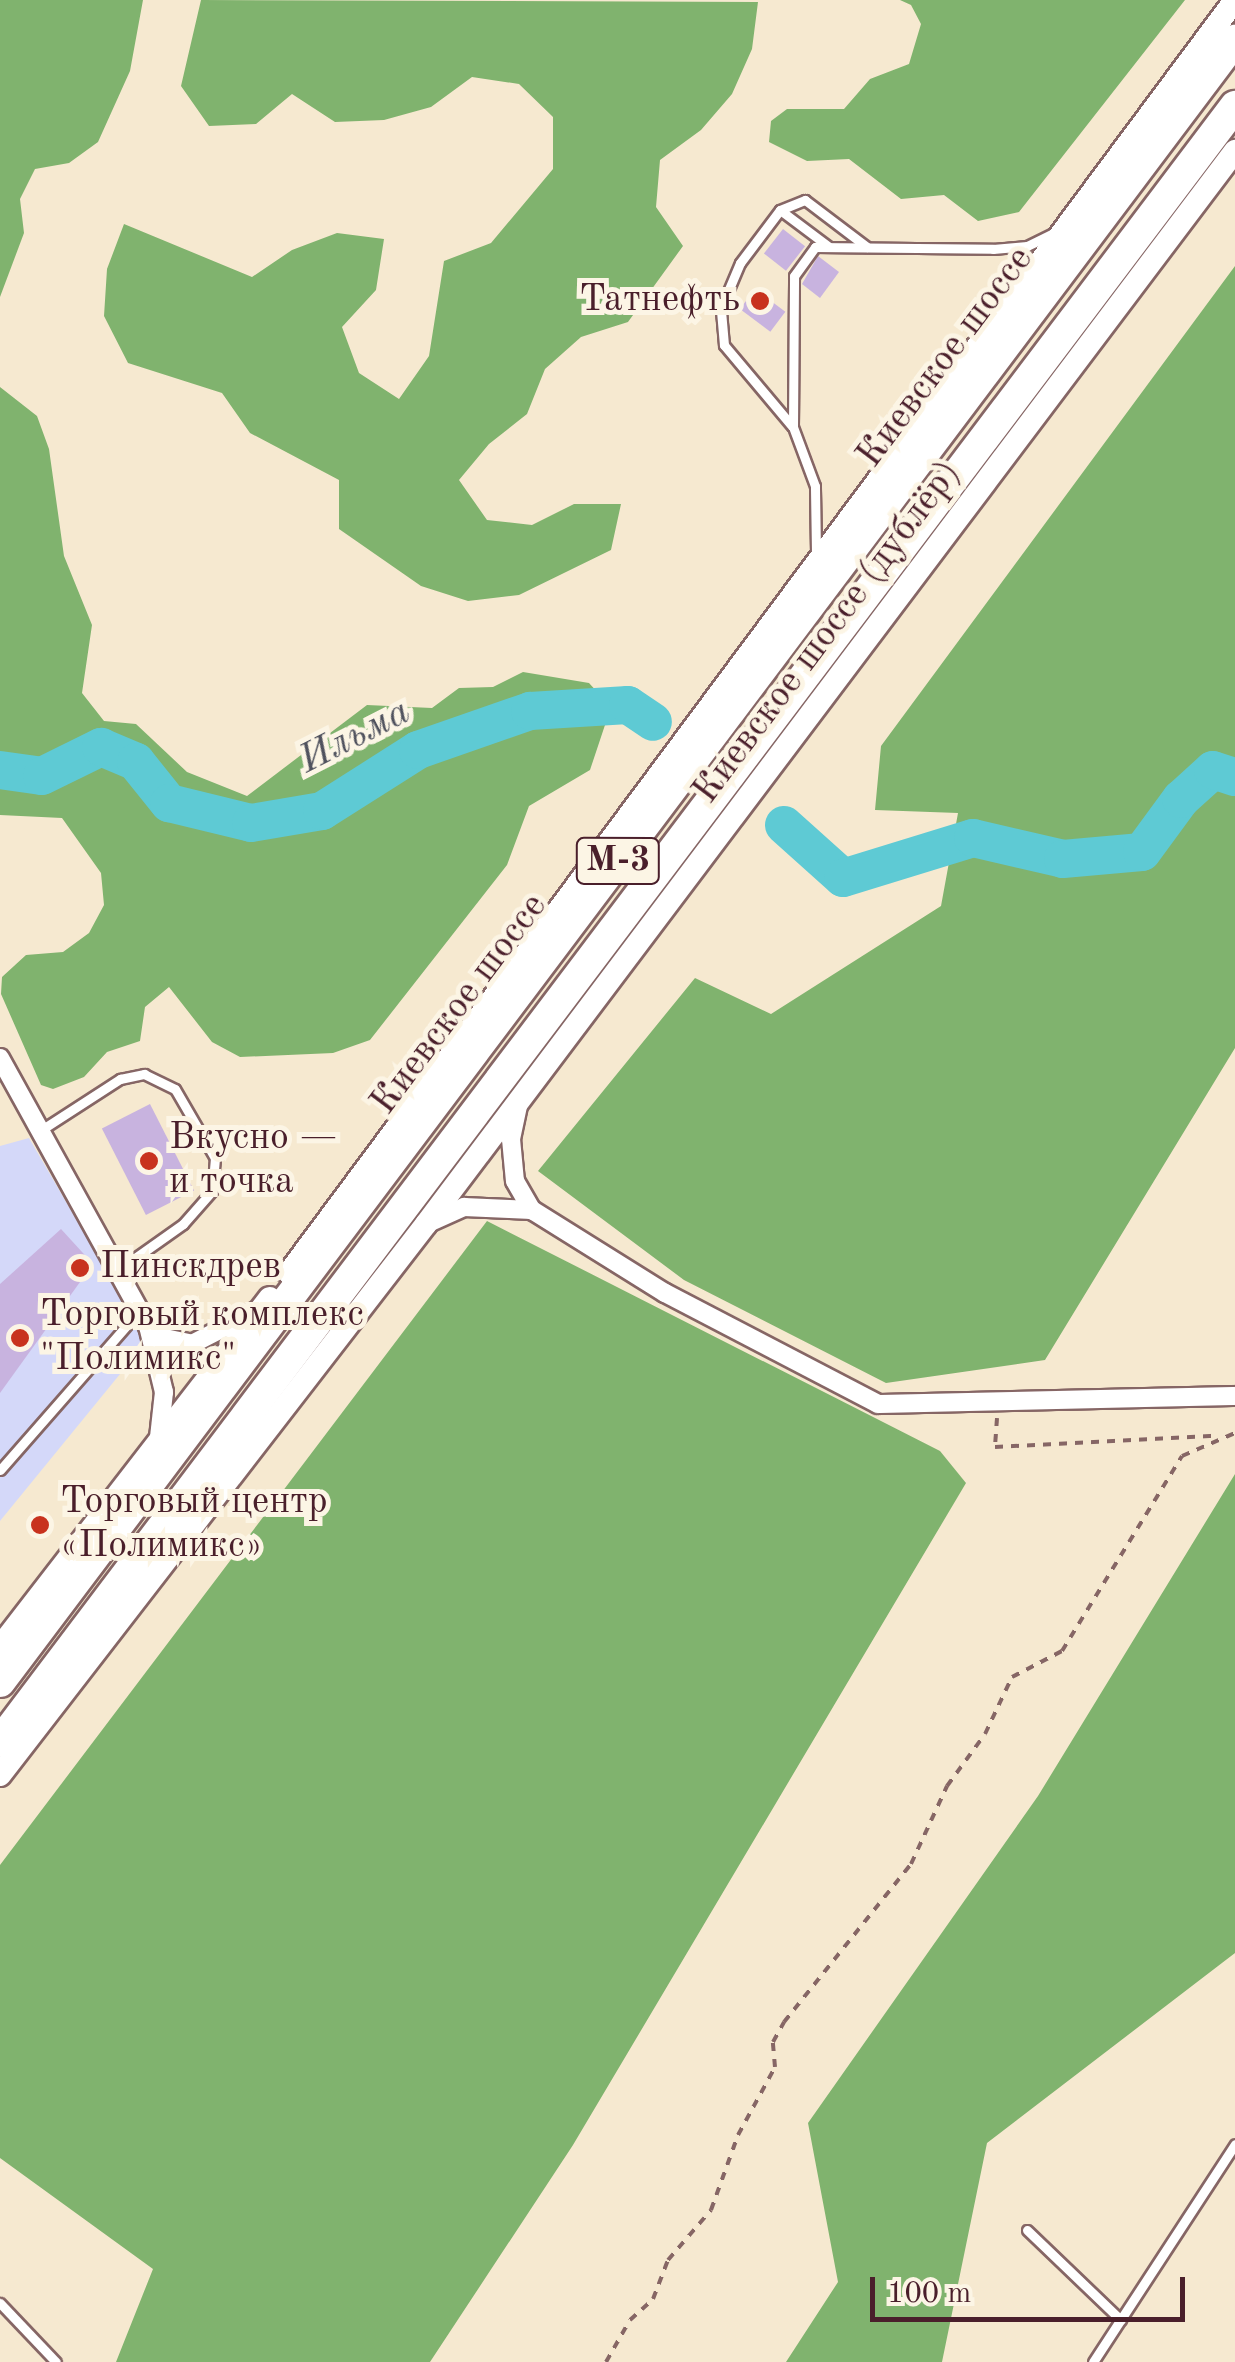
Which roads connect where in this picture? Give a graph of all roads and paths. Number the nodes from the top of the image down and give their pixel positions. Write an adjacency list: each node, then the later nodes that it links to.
1 (1235, 0): 6 (main road, Киевское шоссе (дублёр))
2 (1235, 40): 17 (highway, Киевское шоссе / М-3)
3 (1235, 106): 27 (highway, Киевское шоссе / М-3)
4 (1235, 151): 12 (main road, Киевское шоссе (дублёр))
5 (780, 210): 7 (lane); 8 (lane); 9 (lane)
6 (1066, 227): 8 (lane); 10 (main road, Киевское шоссе (дублёр))
7 (830, 247): 8 (lane); 9 (lane)
8 (869, 248)
9 (793, 427): 10 (lane)
10 (814, 568): 17 (main road, Киевское шоссе (дублёр))
11 (0, 1058): 13 (street)
12 (518, 1102): 14 (street); 15 (main road, Киевское шоссе (дублёр))
13 (38, 1132): 16 (street); 16 (lane)
14 (532, 1210): 15 (street); 20 (street)
15 (426, 1224): 28 (main road, Киевское шоссе (дублёр))
16 (116, 1271): 18 (street)
17 (270, 1313): 18 (street); 23 (main road); 26 (highway, Киевское шоссе / М-3)
18 (143, 1319): 23 (street); 24 (lane)
19 (1235, 1396): 20 (street)
20 (999, 1403): 22 (path)
21 (1235, 1433): 22 (path)
22 (1220, 1435): 34 (path)
23 (155, 1447): 25 (main road)
24 (0, 1470)
25 (0, 1648)
26 (0, 1682)
27 (0, 1742)
28 (0, 1776)
29 (1235, 2144): 32 (lane)
30 (1028, 2230): 32 (lane)
31 (0, 2303): 33 (lane)
32 (1121, 2320): 35 (lane)
33 (56, 2362)
34 (606, 2362)
35 (1094, 2362)

